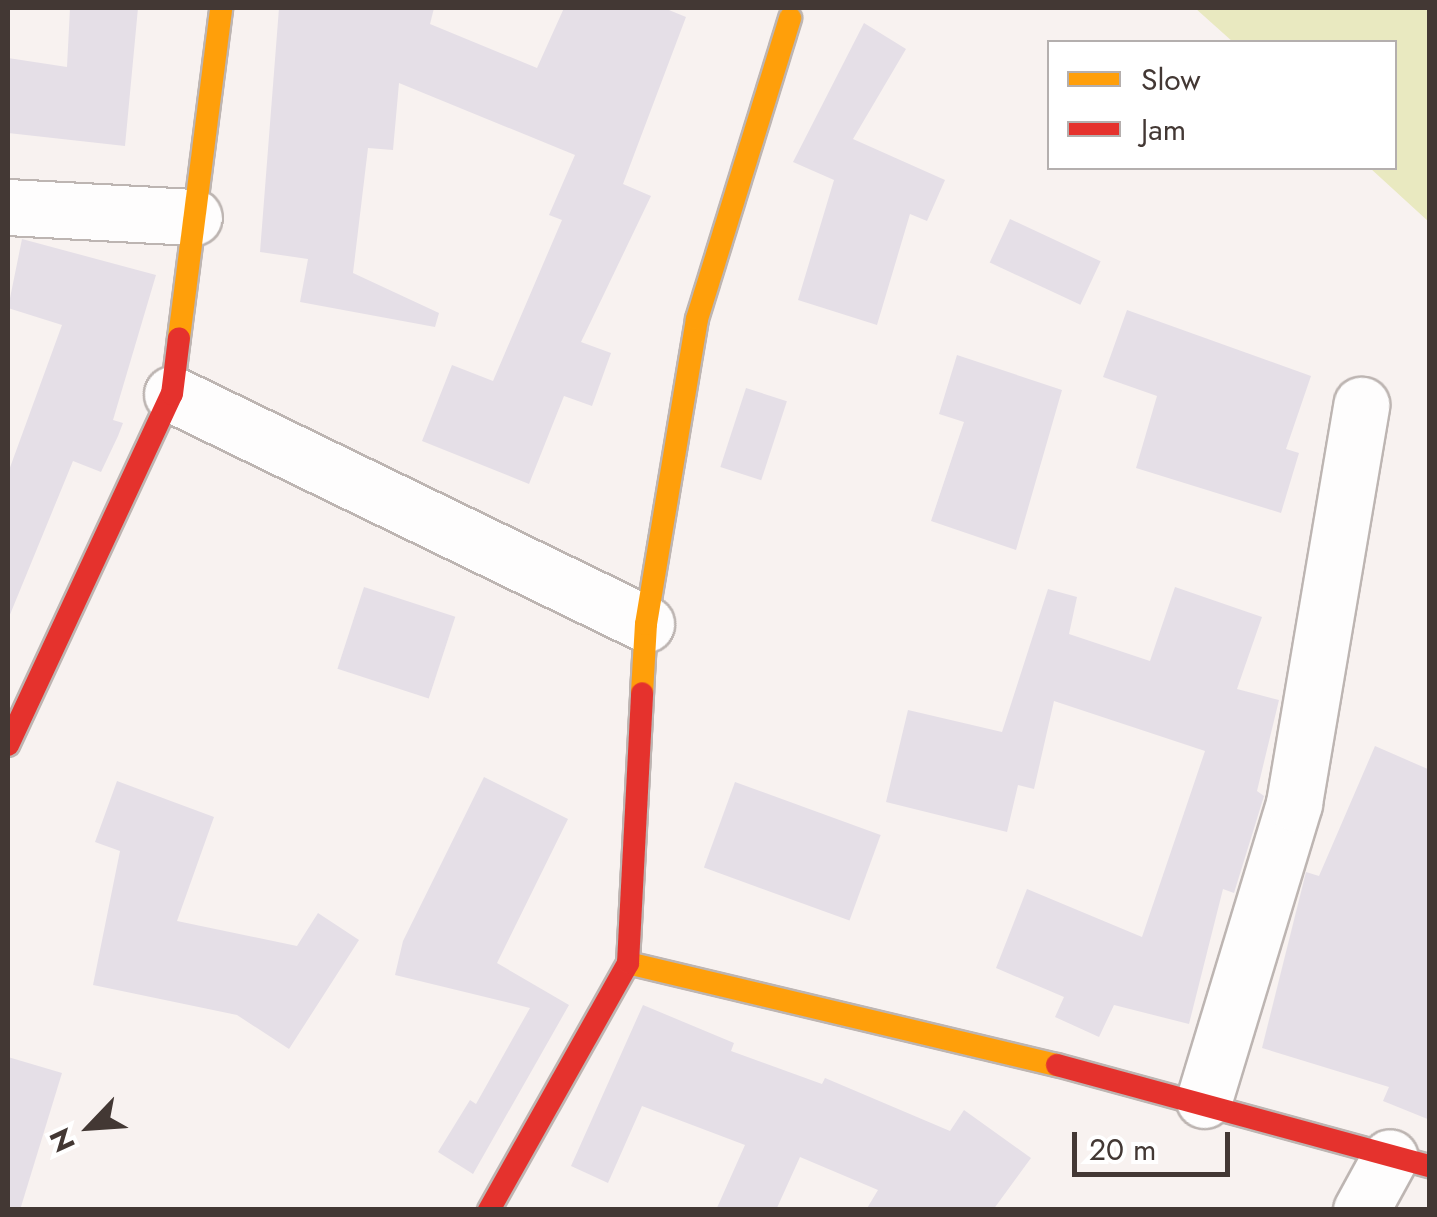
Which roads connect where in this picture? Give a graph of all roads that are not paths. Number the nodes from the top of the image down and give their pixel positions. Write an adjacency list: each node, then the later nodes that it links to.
1 (221, 8): 4 (street)
2 (790, 18): 7 (street)
3 (8, 207): 4 (street)
4 (194, 217): 5 (street)
5 (172, 394): 7 (street); 8 (street)
6 (1361, 405): 10 (street)
7 (646, 624): 9 (street)
8 (8, 745)
9 (628, 963): 10 (street); 12 (street)
10 (1204, 1100): 11 (street)
11 (1410, 1162): 13 (street)
12 (489, 1210)
13 (1361, 1210)

